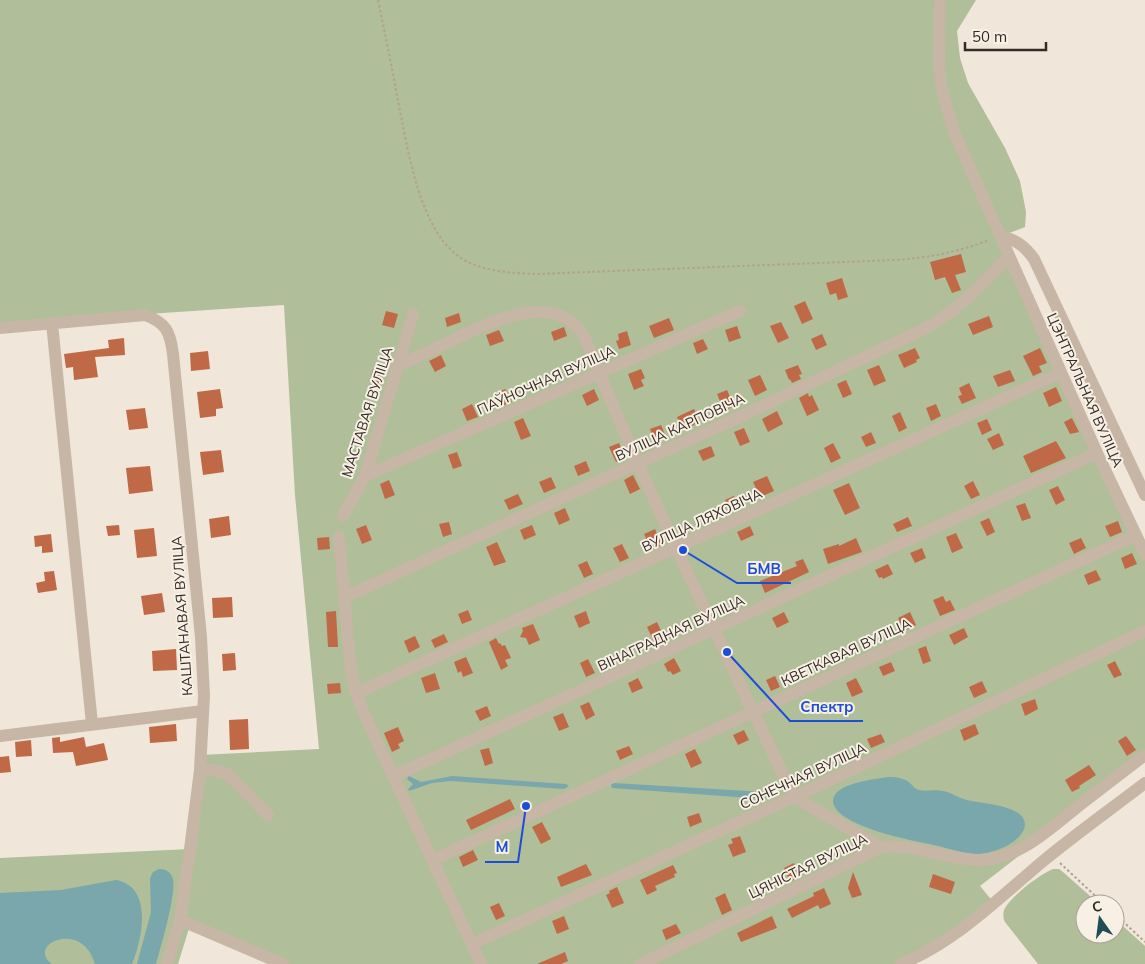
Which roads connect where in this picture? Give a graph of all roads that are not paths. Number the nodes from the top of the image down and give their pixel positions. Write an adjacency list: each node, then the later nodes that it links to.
1 (940, 0): 2 (street, ЦЭНТРАЛЬНАЯ ВУЛІЦА)
2 (1001, 236): 3 (street, ЦЭНТРАЛЬНАЯ ВУЛІЦА); 14 (street)
3 (1009, 256): 10 (street, ЦЭНТРАЛЬНАЯ ВУЛІЦА); 12 (street, ВУЛІЦА КАРПОВІЧА)
4 (740, 311): 9 (street, ПАЎНОЧНАЯ ВУЛІЦА)
5 (413, 314): 8 (street, МАСТАВАЯ ВУЛІЦА)
6 (52, 323): 7 (street); 24 (street, КАШТАНАВАЯ ВУЛІЦА); 26 (street)
7 (0, 328)
8 (398, 366): 9 (street); 13 (street, МАСТАВАЯ ВУЛІЦА)
9 (599, 373): 12 (street); 13 (street, ПАЎНОЧНАЯ ВУЛІЦА)
10 (1060, 373): 11 (street, ЦЭНТРАЛЬНАЯ ВУЛІЦА); 18 (street, ВУЛІЦА ЛЯХОВІЧА)
11 (1097, 453): 16 (street, ЦЭНТРАЛЬНАЯ ВУЛІЦА); 21 (street, ВІНАГРАДНАЯ ВУЛІЦА)
12 (638, 463): 18 (street); 20 (street, ВУЛІЦА КАРПОВІЧА)
13 (365, 476): 15 (street, МАСТАВАЯ ВУЛІЦА)
14 (1145, 494)
15 (343, 516)
16 (1136, 535): 19 (street, ЦЭНТРАЛЬНАЯ ВУЛІЦА); 25 (street, КВЕТКАВАЯ ВУЛІЦА)
17 (339, 537): 20 (street)
18 (677, 548): 21 (street); 23 (street, ВУЛІЦА ЛЯХОВІЧА)
19 (1145, 554)
20 (345, 597): 23 (street)
21 (714, 631): 25 (street); 30 (street, ВІНАГРАДНАЯ ВУЛІЦА)
22 (1145, 631): 32 (street, СОНЕЧНАЯ ВУЛІЦА)
23 (356, 693): 30 (street)
24 (203, 711): 26 (street); 29 (street, КАШТАНАВАЯ ВУЛІЦА)
25 (753, 711): 32 (street); 35 (street, КВЕТКАВАЯ ВУЛІЦА)
26 (92, 724): 27 (street)
27 (0, 736)
28 (1145, 755): 34 (street, ЦЯНІСТАЯ ВУЛІЦА)
29 (200, 770): 33 (street); 36 (street, КАШТАНАВАЯ ВУЛІЦА)
30 (394, 776): 35 (street)
31 (1145, 783): 42 (street)
32 (796, 796): 34 (street); 37 (street, СОНЕЧНАЯ ВУЛІЦА)
33 (268, 815)
34 (881, 847): 41 (street, ЦЯНІСТАЯ ВУЛІЦА)
35 (432, 860): 37 (street)
36 (180, 920): 38 (street, КАШТАНАВАЯ ВУЛІЦА); 39 (street)
37 (472, 944): 40 (street)
38 (167, 964)
39 (283, 964)
40 (481, 964)
41 (641, 964)
42 (901, 964)

